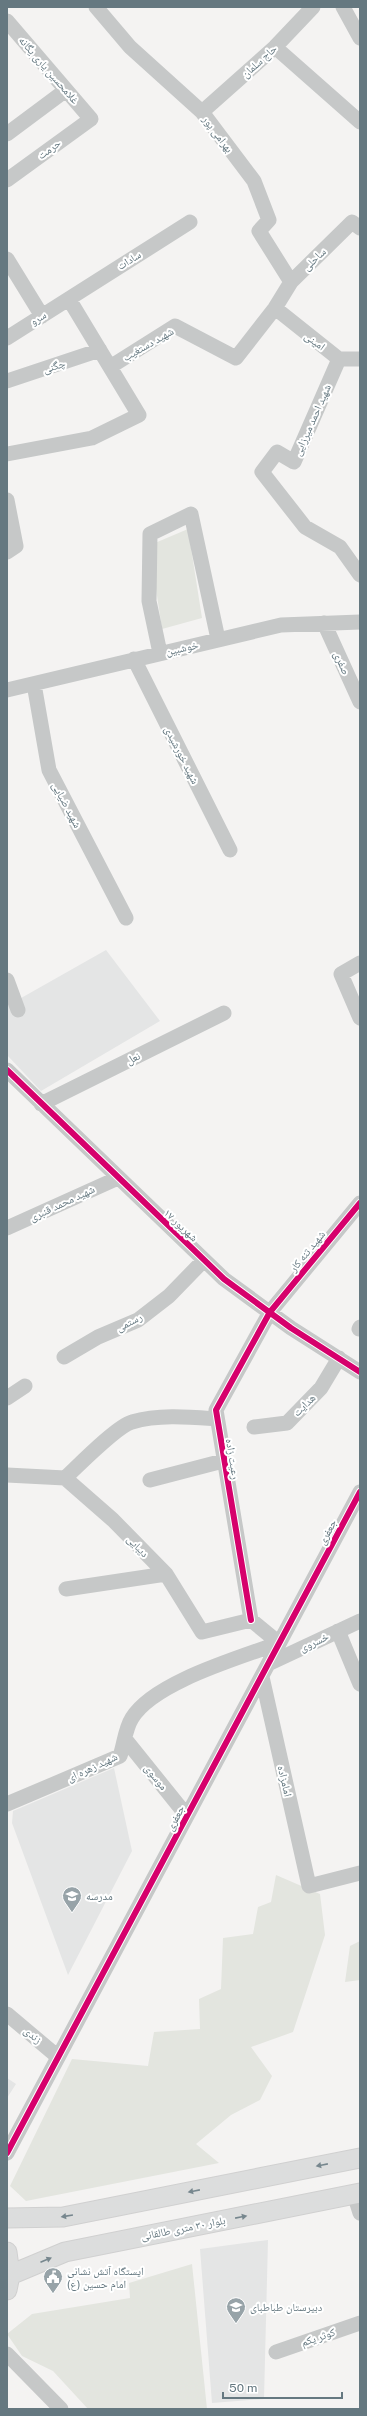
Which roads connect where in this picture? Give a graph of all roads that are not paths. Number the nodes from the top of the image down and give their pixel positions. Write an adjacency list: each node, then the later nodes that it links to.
1 (96, 7): 8 (street, بهرامی پور)
2 (313, 7): 6 (street, حاج سلمان)
3 (343, 7): 5 (street)
4 (7, 21): 7 (street, غلامحسین یاری یگانه)
5 (360, 38)
6 (275, 47): 8 (street, حاج سلمان); 10 (street)
7 (66, 90): 9 (street, غلامحسین یاری یگانه); 11 (street)
8 (202, 112): 16 (street, بهرامی پور)
9 (91, 119): 12 (street, حرمت)
10 (360, 122)
11 (7, 134)
12 (7, 180)
13 (190, 222): 17 (street, سادات)
14 (360, 228): 16 (street, ساحلی)
15 (7, 260): 19 (street)
16 (291, 282): 18 (street, ساحلی)
17 (69, 299): 19 (street, سرو); 21 (street)
18 (275, 308): 22 (street, امینی); 24 (street, شهید دستغیب)
19 (42, 316): 20 (street, سرو)
20 (7, 338)
21 (100, 350): 24 (street); 25 (street, چگنی)
22 (339, 359): 23 (street); 29 (street, شهید احمد میرزایی)
23 (360, 359)
24 (110, 366): 26 (street)
25 (7, 381)
26 (7, 454)
27 (7, 500): 28 (street)
28 (12, 549)
29 (360, 575)
30 (360, 612): 31 (street)
31 (353, 622): 32 (street, خوشبین)
32 (324, 623): 33 (street, خوشبین); 38 (street, صفری)
33 (218, 639): 34 (street, خوشبین); 34 (street)
34 (160, 653): 35 (street, خوشبین)
35 (134, 659): 36 (street, خوشبین); 39 (street, شهید خورشیدی)
36 (34, 684): 37 (street, خوشبین); 40 (street, شهید ضیایی)
37 (7, 690)
38 (360, 702)
39 (230, 850)
40 (126, 918)
41 (360, 963): 45 (street)
42 (7, 980): 43 (street)
43 (18, 1010)
44 (224, 1012): 47 (street, نعل)
45 (360, 1018)
46 (7, 1070): 47 (street, ۱۷ شهریور)
47 (41, 1104): 48 (street, ۱۷ شهریور)
48 (118, 1178): 50 (street, شهید محمد قنبری); 51 (street, ۱۷ شهریور)
49 (360, 1203): 52 (street, شهید تنه کار)
50 (7, 1228)
51 (204, 1260): 52 (street, ۱۷ شهریور); 53 (street, رستمی)
52 (270, 1312): 54 (street, ۱۷ شهریور); 58 (street, رعیت زاده)
53 (64, 1357)
54 (339, 1358): 55 (street, ۱۷ شهریور); 59 (street, هدایت)
55 (360, 1372)
56 (25, 1386): 57 (street)
57 (7, 1398)
58 (217, 1419): 60 (street, رعیت زاده); 62 (street)
59 (254, 1427)
60 (223, 1461): 63 (street); 67 (street, رعیت زاده)
61 (7, 1475): 62 (street)
62 (64, 1478): 65 (street, دیبایی)
63 (150, 1480)
64 (360, 1492): 70 (street, جعفری)
65 (166, 1574): 66 (street); 67 (street, دیبایی)
66 (66, 1589)
67 (251, 1620): 70 (street)
68 (360, 1621): 69 (street, خسروی)
69 (338, 1631): 71 (street, خسروی); 72 (street)
70 (279, 1643): 71 (street, جعفری); 73 (street, شهید زهره ای)
71 (265, 1670): 75 (street, جعفری); 76 (street, امامزاده)
72 (360, 1684)
73 (125, 1739): 74 (street, شهید زهره ای); 75 (street, موسوی)
74 (7, 1804)
75 (187, 1816): 78 (street, جعفری)
76 (360, 1873)
77 (7, 2014): 78 (street, زندی)
78 (58, 2057): 79 (street, جعفری)
79 (7, 2153)
80 (360, 2158): 83 (main road, one-way to 83)
81 (357, 2193): 82 (street); 85 (main road, بلوار ۳۰ متری طالقانی, one-way to 81)
82 (360, 2214)
83 (7, 2218)
84 (7, 2252): 85 (main road)
85 (9, 2282)
86 (360, 2322): 87 (street, کوثر یکم)
87 (276, 2352)
88 (7, 2354): 89 (street)
89 (61, 2409)

